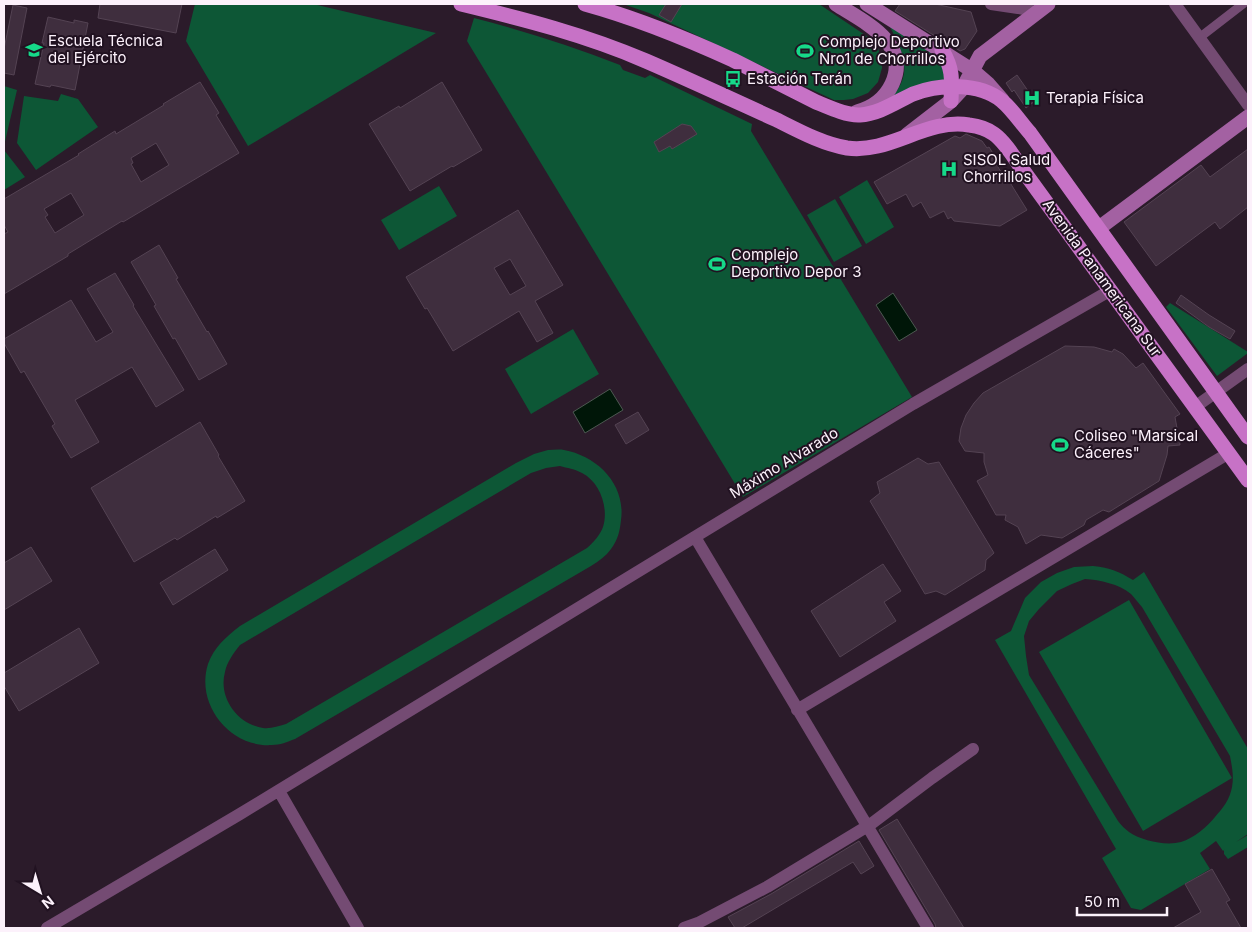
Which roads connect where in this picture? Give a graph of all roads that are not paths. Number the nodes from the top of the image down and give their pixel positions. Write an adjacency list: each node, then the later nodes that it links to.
1 (461, 4): 19 (main road, Avenida Panamericana Sur)
2 (585, 4): 17 (main road)
3 (836, 4): 10 (main road)
4 (867, 4): 9 (main road)
5 (991, 4): 8 (street)
6 (1175, 4): 11 (street)
7 (1243, 4): 11 (street)
8 (1043, 8): 13 (main road)
9 (884, 9): 10 (street); 12 (main road)
10 (874, 28): 17 (main road)
11 (1199, 38): 16 (street)
12 (942, 50): 13 (main road); 14 (main road)
13 (973, 71): 14 (main road); 15 (main road)
14 (955, 92): 15 (main road, Avenida Panamericana Sur); 17 (main road); 19 (main road)
15 (1003, 101): 20 (main road, Avenida Panamericana Sur)
16 (1248, 105)
17 (843, 112)
18 (1248, 117): 20 (main road)
19 (900, 140): 21 (main road, Avenida Panamericana Sur)
20 (1099, 228): 23 (main road, Avenida Panamericana Sur)
21 (1111, 290): 24 (main road, Avenida Panamericana Sur); 28 (street, Máximo Alvarado)
22 (1248, 369): 23 (street)
23 (1216, 392): 24 (street); 25 (main road, Avenida Panamericana Sur)
24 (1195, 406): 26 (main road, Avenida Panamericana Sur)
25 (1248, 437)
26 (1229, 453): 27 (main road, Avenida Panamericana Sur); 29 (street)
27 (1248, 480)
28 (695, 537): 29 (street); 31 (street, Máximo Alvarado)
29 (797, 710): 32 (street)
30 (973, 748): 32 (street)
31 (279, 791): 33 (street, Máximo Alvarado); 34 (street)
32 (867, 827): 35 (street); 36 (street)
33 (47, 928)
34 (358, 928)
35 (684, 928)
36 (928, 928)

